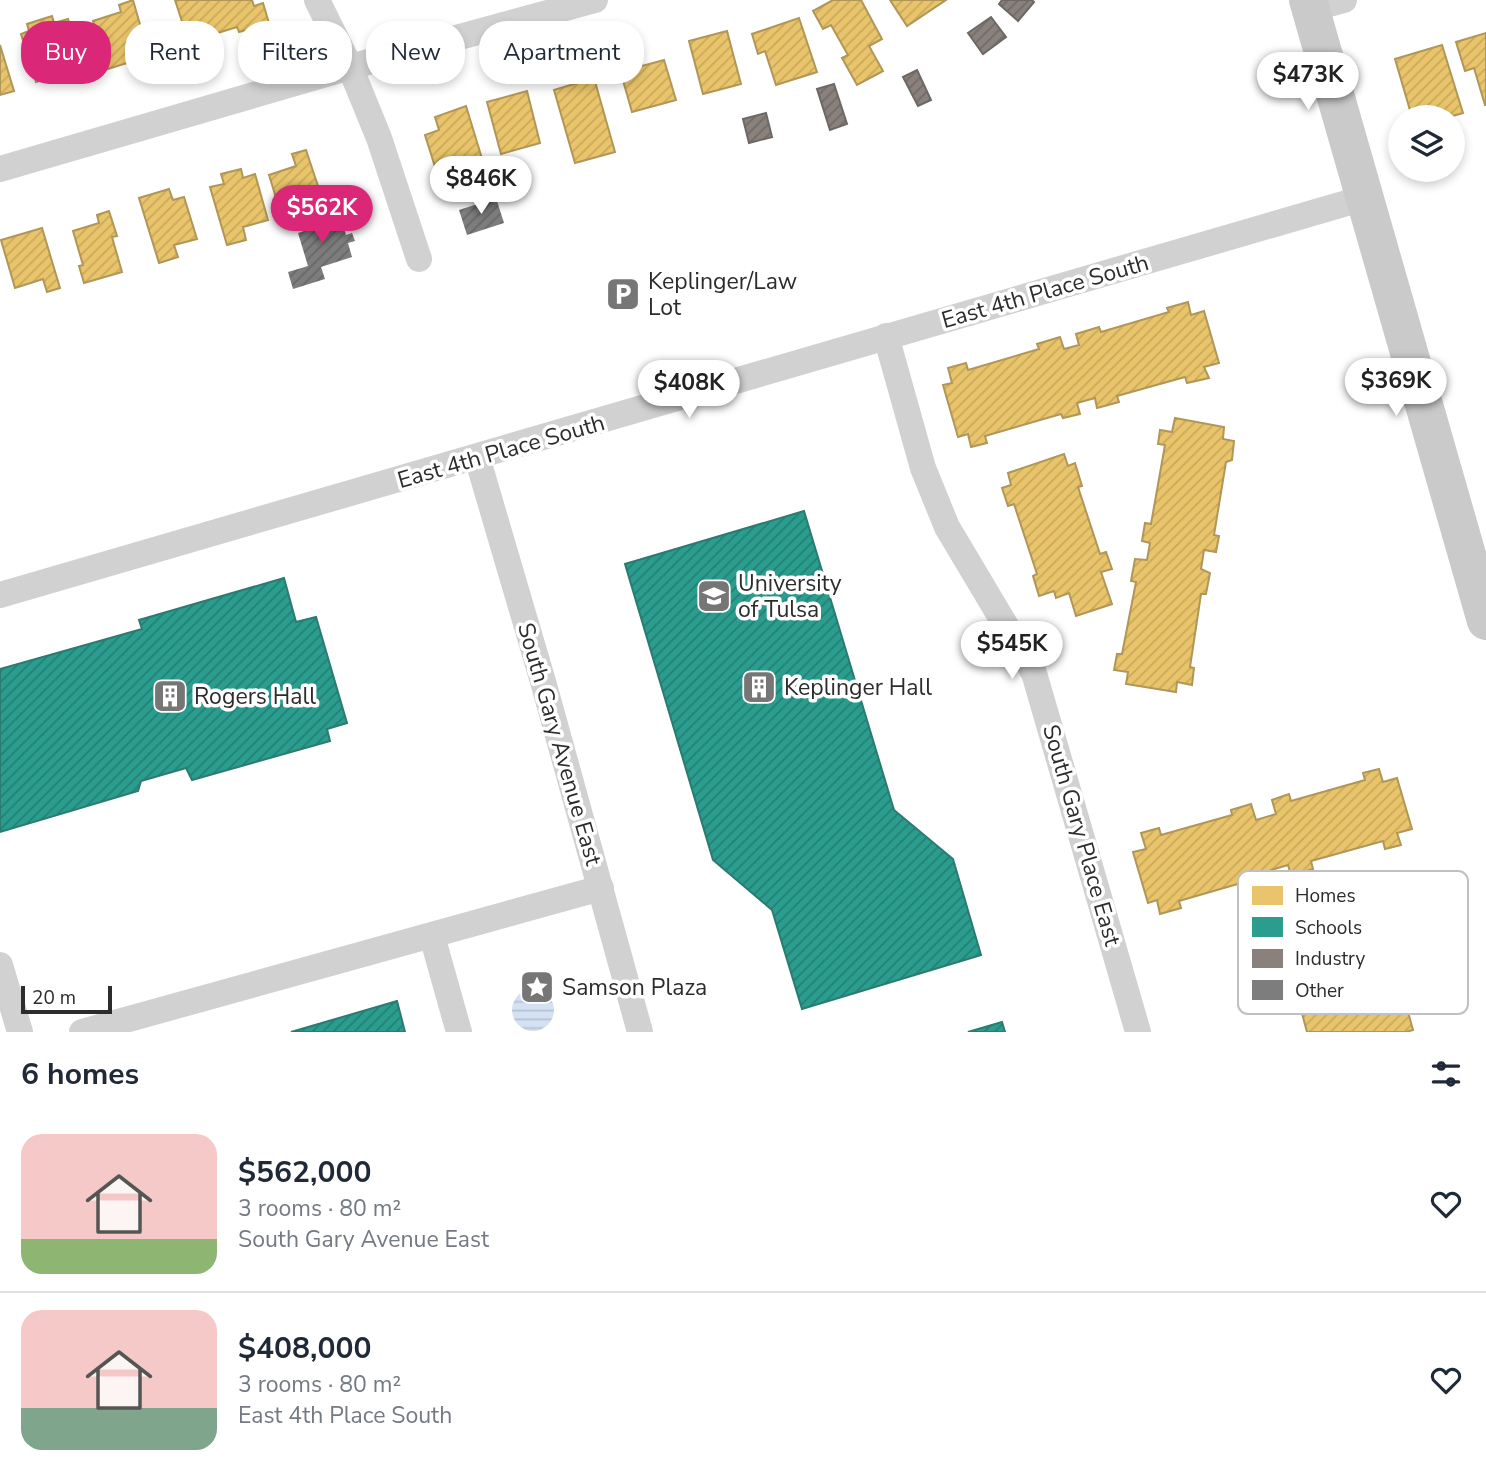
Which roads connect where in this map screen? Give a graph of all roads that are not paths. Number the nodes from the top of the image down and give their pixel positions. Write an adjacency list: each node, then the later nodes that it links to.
1 (317, 0): 4 (street)
2 (595, 0): 5 (street)
3 (1321, 3): 9 (main road)
4 (328, 21)
5 (352, 67)
6 (352, 70): 10 (street)
7 (292, 84): 8 (street)
8 (0, 169)
9 (1364, 198): 11 (street, East 4th Place South); 14 (main road)
10 (419, 259)
11 (886, 336): 12 (street, East 4th Place South); 22 (street, South Gary Place East)
12 (477, 457): 13 (street, East 4th Place South); 15 (street, South Gary Avenue East)
13 (0, 595)
14 (1486, 621)
15 (601, 888): 16 (street); 21 (street, South Gary Avenue East)
16 (432, 936): 19 (street); 20 (street)
17 (0, 965): 18 (street)
18 (20, 1032)
19 (82, 1032)
20 (459, 1032)
21 (640, 1032)
22 (1138, 1032)

